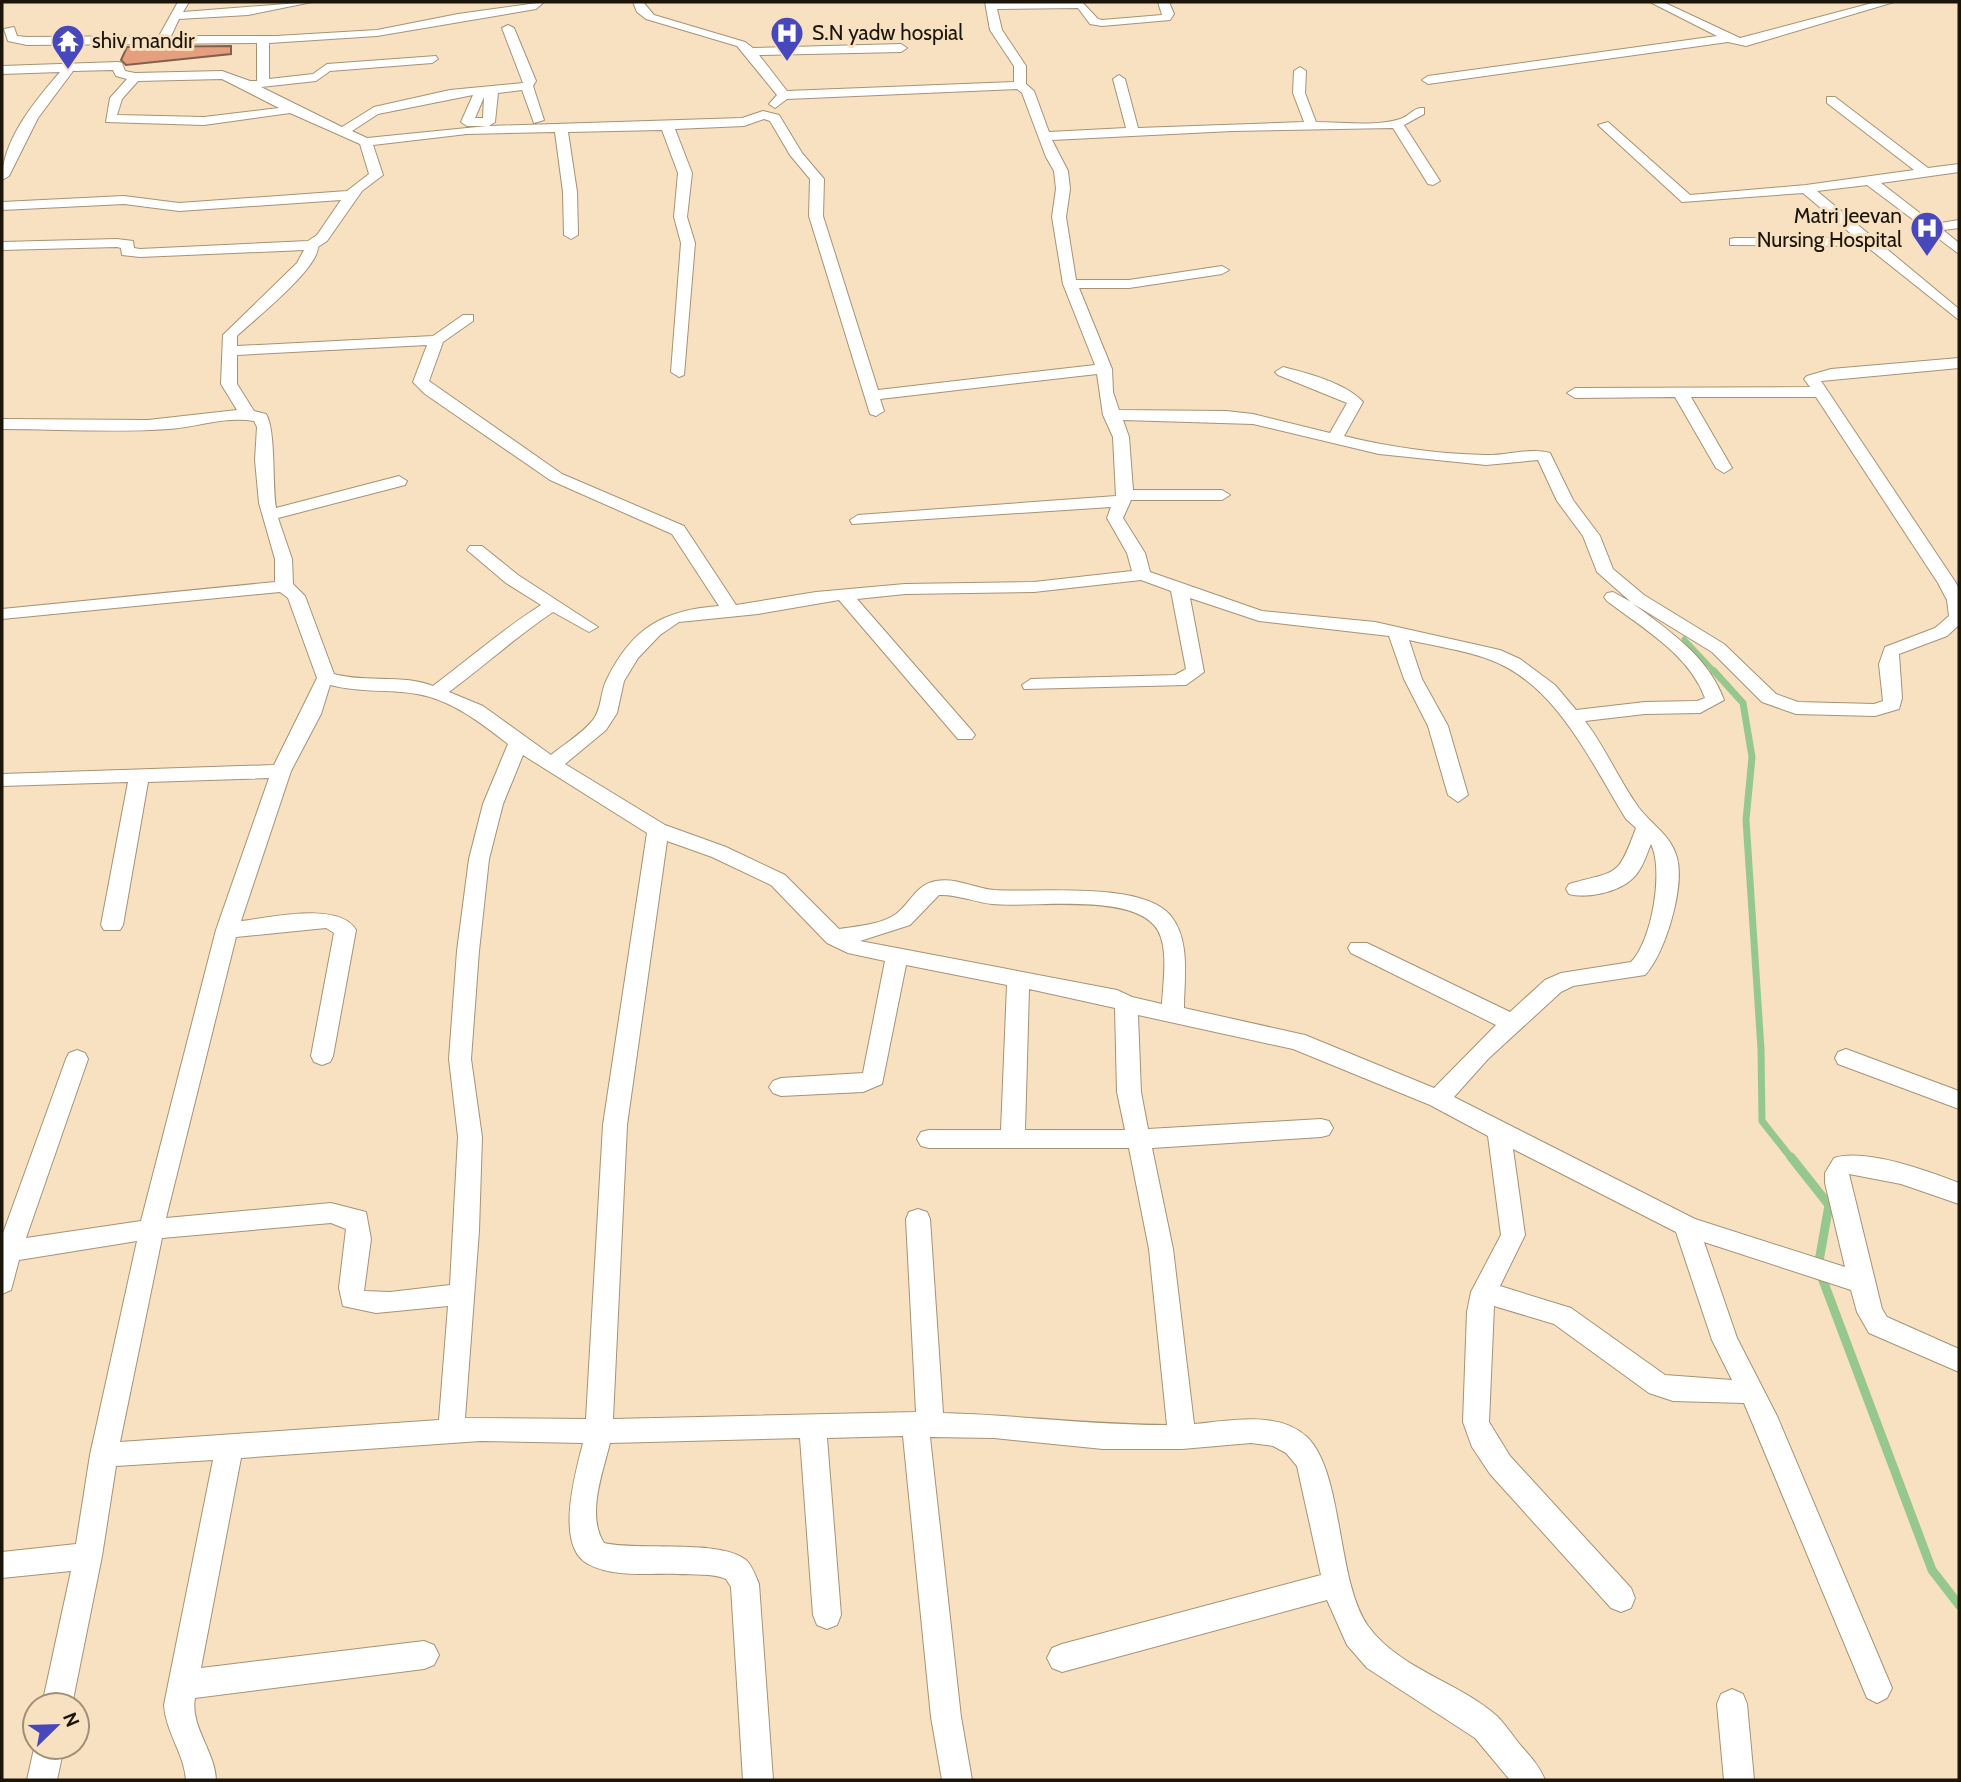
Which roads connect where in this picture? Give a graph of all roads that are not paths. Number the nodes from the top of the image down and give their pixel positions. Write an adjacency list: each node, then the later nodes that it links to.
1 (183, 2): 10 (street)
2 (307, 2): 10 (street)
3 (538, 2): 9 (street)
4 (638, 2): 18 (street)
5 (1164, 2): 8 (street)
6 (1655, 2): 13 (street)
7 (1888, 2): 13 (street)
8 (991, 4): 27 (street)
9 (500, 6): 15 (street)
10 (176, 16): 14 (street)
11 (508, 28): 28 (street)
12 (10, 29): 16 (street)
13 (1729, 38): 25 (street)
14 (163, 39): 15 (street); 16 (street)
15 (263, 40): 26 (street)
16 (88, 42): 21 (street)
17 (901, 48): 18 (street)
18 (751, 52): 29 (street)
19 (432, 59): 26 (street)
20 (2, 70): 21 (street)
21 (68, 70): 23 (street); 46 (street)
22 (1300, 71): 36 (street)
23 (135, 77): 26 (street); 31 (street)
24 (1119, 79): 41 (street)
25 (1428, 80)
26 (256, 84): 31 (street)
27 (1020, 85): 29 (street); 42 (street)
28 (527, 86): 34 (street); 40 (street)
29 (784, 96): 33 (street)
30 (1831, 100): 45 (street)
31 (285, 105): 40 (street)
32 (1420, 111): 35 (street)
33 (763, 115): 38 (street); 73 (street)
34 (538, 120)
35 (1397, 124): 36 (street); 48 (street)
36 (1311, 125): 41 (street)
37 (1604, 125): 49 (street)
38 (667, 126): 39 (street); 68 (street)
39 (561, 128): 43 (street); 54 (street)
40 (344, 131): 43 (street)
41 (1133, 131): 42 (street)
42 (1047, 135): 61 (street)
43 (366, 142): 50 (street)
44 (1959, 168): 45 (street)
45 (1924, 172): 47 (street)
46 (2, 176)
47 (1869, 180): 49 (street); 53 (street)
48 (1433, 181)
49 (1806, 189): 56 (street)
50 (351, 195): 51 (street); 57 (street)
51 (2, 206)
52 (1959, 224): 53 (street)
53 (1931, 228): 59 (street)
54 (570, 235)
55 (1735, 242): 56 (street)
56 (1871, 242): 62 (street)
57 (311, 245): 58 (street); 65 (street)
58 (2, 246)
59 (1959, 250)
60 (1222, 270): 61 (street)
61 (1070, 284): 67 (street)
62 (1959, 316)
63 (468, 318): 64 (street)
64 (437, 340): 65 (street); 92 (street)
65 (229, 351): 75 (street)
66 (1959, 363): 71 (street)
67 (1104, 369): 73 (street); 76 (street)
68 (679, 372)
69 (1283, 372): 78 (street)
70 (1680, 392): 71 (street); 72 (street); 79 (street)
71 (1818, 392): 78 (street)
72 (1576, 393)
73 (872, 395): 74 (street)
74 (876, 411)
75 (247, 413): 77 (street); 83 (street)
76 (1111, 415): 78 (street); 82 (street)
77 (2, 424)
78 (1335, 438)
79 (1724, 468)
80 (399, 481): 83 (street)
81 (1222, 495): 82 (street)
82 (1124, 498): 84 (street); 86 (street)
83 (270, 515): 87 (street)
84 (858, 520)
85 (476, 550): 91 (street)
86 (1142, 575): 88 (street); 89 (street)
87 (284, 586): 93 (street); 96 (street)
88 (1179, 589): 95 (street); 97 (street)
89 (844, 595): 92 (street); 100 (street)
90 (1614, 597): 99 (street)
91 (552, 605): 94 (street); 98 (street)
92 (730, 610): 102 (street)
93 (2, 614)
94 (589, 627)
95 (1398, 632): 99 (street); 106 (street)
96 (326, 678): 98 (street); 103 (street)
97 (1031, 685)
98 (436, 693): 101 (street)
99 (1571, 717): 107 (street)
100 (965, 735)
101 (518, 743): 102 (street); 138 (street)
102 (553, 763): 108 (street)
103 (281, 771): 104 (street); 111 (street)
104 (139, 777): 105 (street); 110 (street)
105 (2, 780)
106 (1458, 795)
107 (1647, 825): 109 (street); 118 (street)
108 (658, 830): 112 (street); 143 (street)
109 (1576, 889)
110 (112, 925)
111 (228, 930): 119 (street); 133 (street)
112 (835, 938): 114 (street); 117 (street)
113 (1359, 948): 118 (street)
114 (897, 958): 115 (street); 122 (street)
115 (1018, 978): 116 (street); 127 (street)
116 (1126, 1004): 117 (street); 129 (street)
117 (1173, 1013): 123 (street)
118 (1511, 1023): 123 (street)
119 (322, 1056)
120 (1846, 1058): 124 (street)
121 (77, 1059): 134 (street)
122 (781, 1087)
123 (1438, 1099): 126 (street)
124 (1959, 1100)
125 (1321, 1128): 129 (street)
126 (1499, 1131): 132 (street); 137 (street)
127 (1013, 1138): 128 (street); 129 (street)
128 (929, 1139)
129 (1140, 1139): 145 (street)
130 (1959, 1194): 135 (street)
131 (918, 1219): 141 (street)
132 (1686, 1226): 135 (street); 140 (street)
133 (152, 1229): 134 (street); 138 (street); 147 (street)
134 (5, 1251): 136 (street)
135 (1853, 1279): 139 (street)
136 (2, 1283)
137 (1484, 1292): 140 (street); 151 (street)
138 (462, 1294): 144 (street)
139 (1959, 1362)
140 (1751, 1392): 156 (street)
141 (923, 1424): 142 (street); 145 (street); 163 (street)
142 (813, 1427): 143 (street); 152 (street)
143 (599, 1431): 144 (street); 162 (street)
144 (451, 1432): 146 (street)
145 (1182, 1437): 150 (street)
146 (229, 1447): 147 (street); 155 (street)
147 (104, 1455): 148 (street)
148 (88, 1556): 149 (street); 157 (street)
149 (2, 1565)
150 (1337, 1584): 154 (street); 164 (street)
151 (1621, 1598)
152 (828, 1615)
153 (424, 1655): 155 (street)
154 (1062, 1658)
155 (183, 1685): 161 (street)
156 (1877, 1688)
157 (60, 1691)
158 (1732, 1704): 165 (street)
159 (45, 1761): 160 (street)
160 (42, 1780)
161 (201, 1780)
162 (758, 1780)
163 (957, 1780)
164 (1530, 1780)
165 (1739, 1780)

